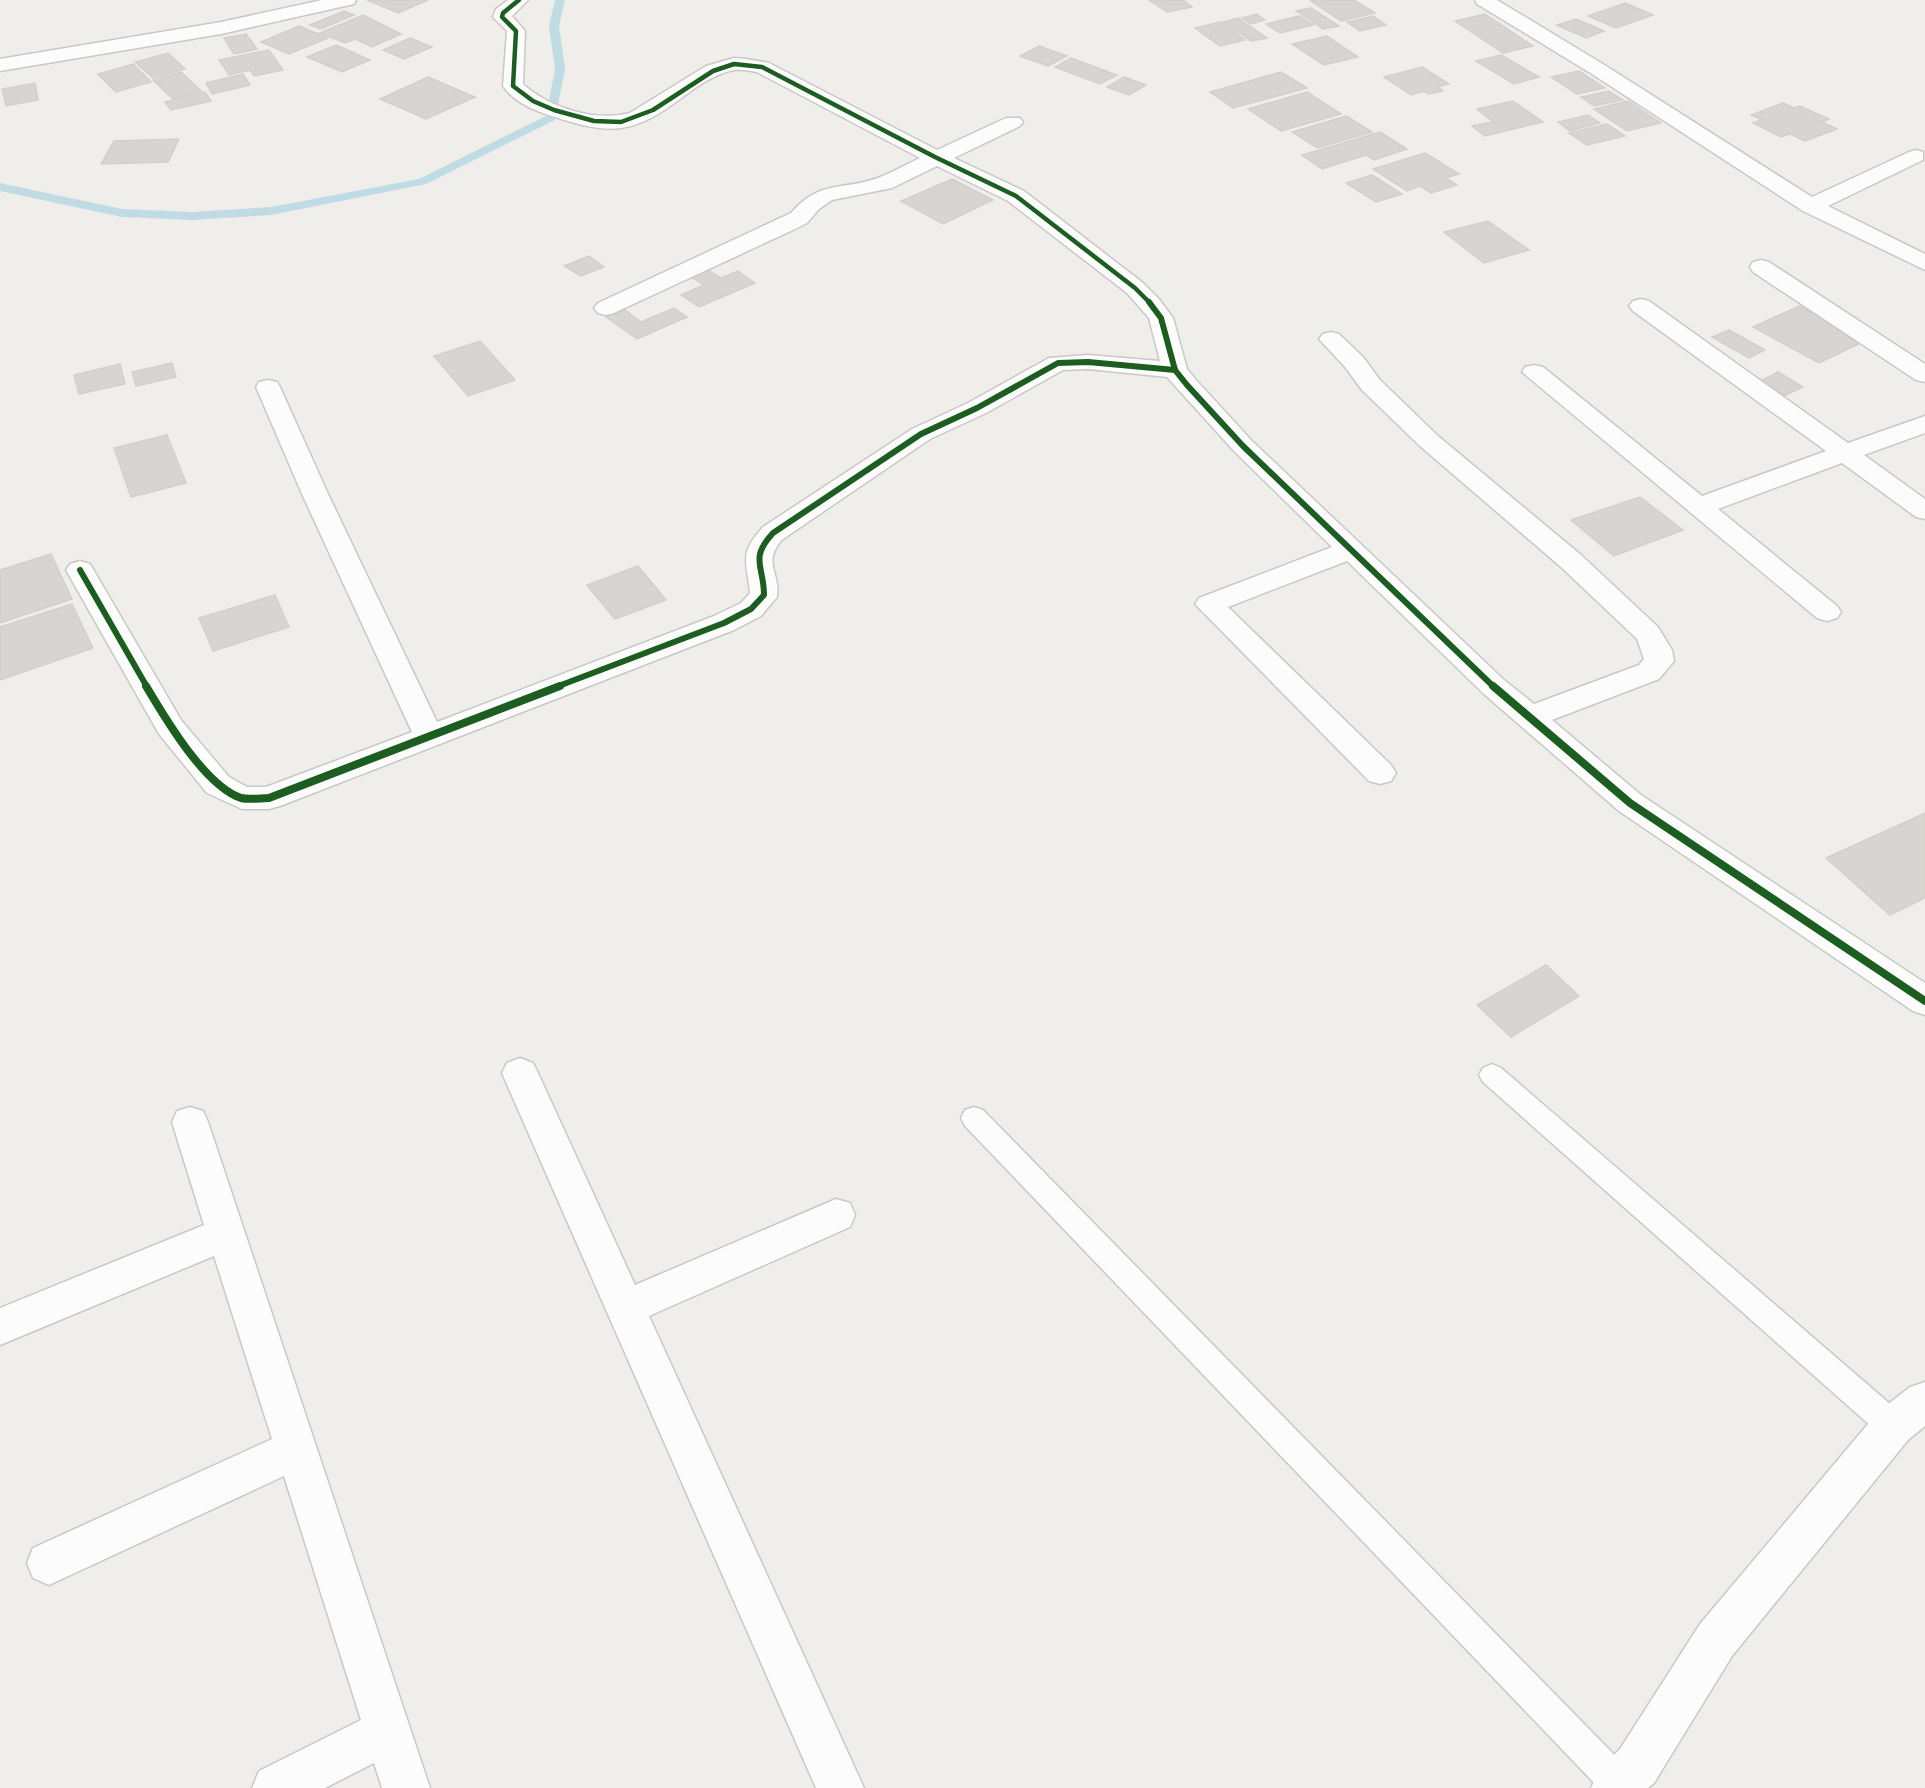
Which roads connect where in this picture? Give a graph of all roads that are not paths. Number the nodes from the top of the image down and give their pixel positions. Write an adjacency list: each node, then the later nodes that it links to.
1 (347, 0): 4 (street)
2 (519, 0): 7 (street)
3 (1488, 1): 8 (street)
4 (0, 65)
5 (1014, 122): 7 (street)
6 (1916, 156): 8 (street)
7 (935, 157): 12 (street); 14 (street)
8 (1811, 206): 9 (street)
9 (1925, 263)
10 (1761, 267): 16 (street)
11 (1641, 306): 19 (street)
12 (606, 308)
13 (1331, 339): 25 (street)
14 (1175, 370): 22 (street); 26 (street)
15 (1533, 372): 20 (street)
16 (1925, 375)
17 (268, 387): 26 (street)
18 (1925, 424): 19 (street)
19 (1845, 453): 20 (street); 21 (street)
20 (1698, 507): 24 (street)
21 (1925, 511)
22 (1350, 550): 25 (street); 27 (street)
23 (80, 570): 26 (street)
24 (1827, 612)
25 (1530, 717): 28 (street)
26 (430, 738)
27 (1380, 773)
28 (1925, 1001)
29 (520, 1073): 35 (street)
30 (1492, 1075): 37 (lane)
31 (974, 1118): 41 (lane)
32 (190, 1122): 34 (street)
33 (836, 1215): 35 (street)
34 (227, 1233): 36 (street); 38 (street)
35 (625, 1308): 44 (street)
36 (0, 1327)
37 (1909, 1413): 41 (street)
38 (296, 1449): 39 (street); 40 (street)
39 (49, 1563)
40 (387, 1731): 42 (street); 43 (street)
41 (1620, 1787)
42 (276, 1788)
43 (406, 1788)
44 (840, 1788)

